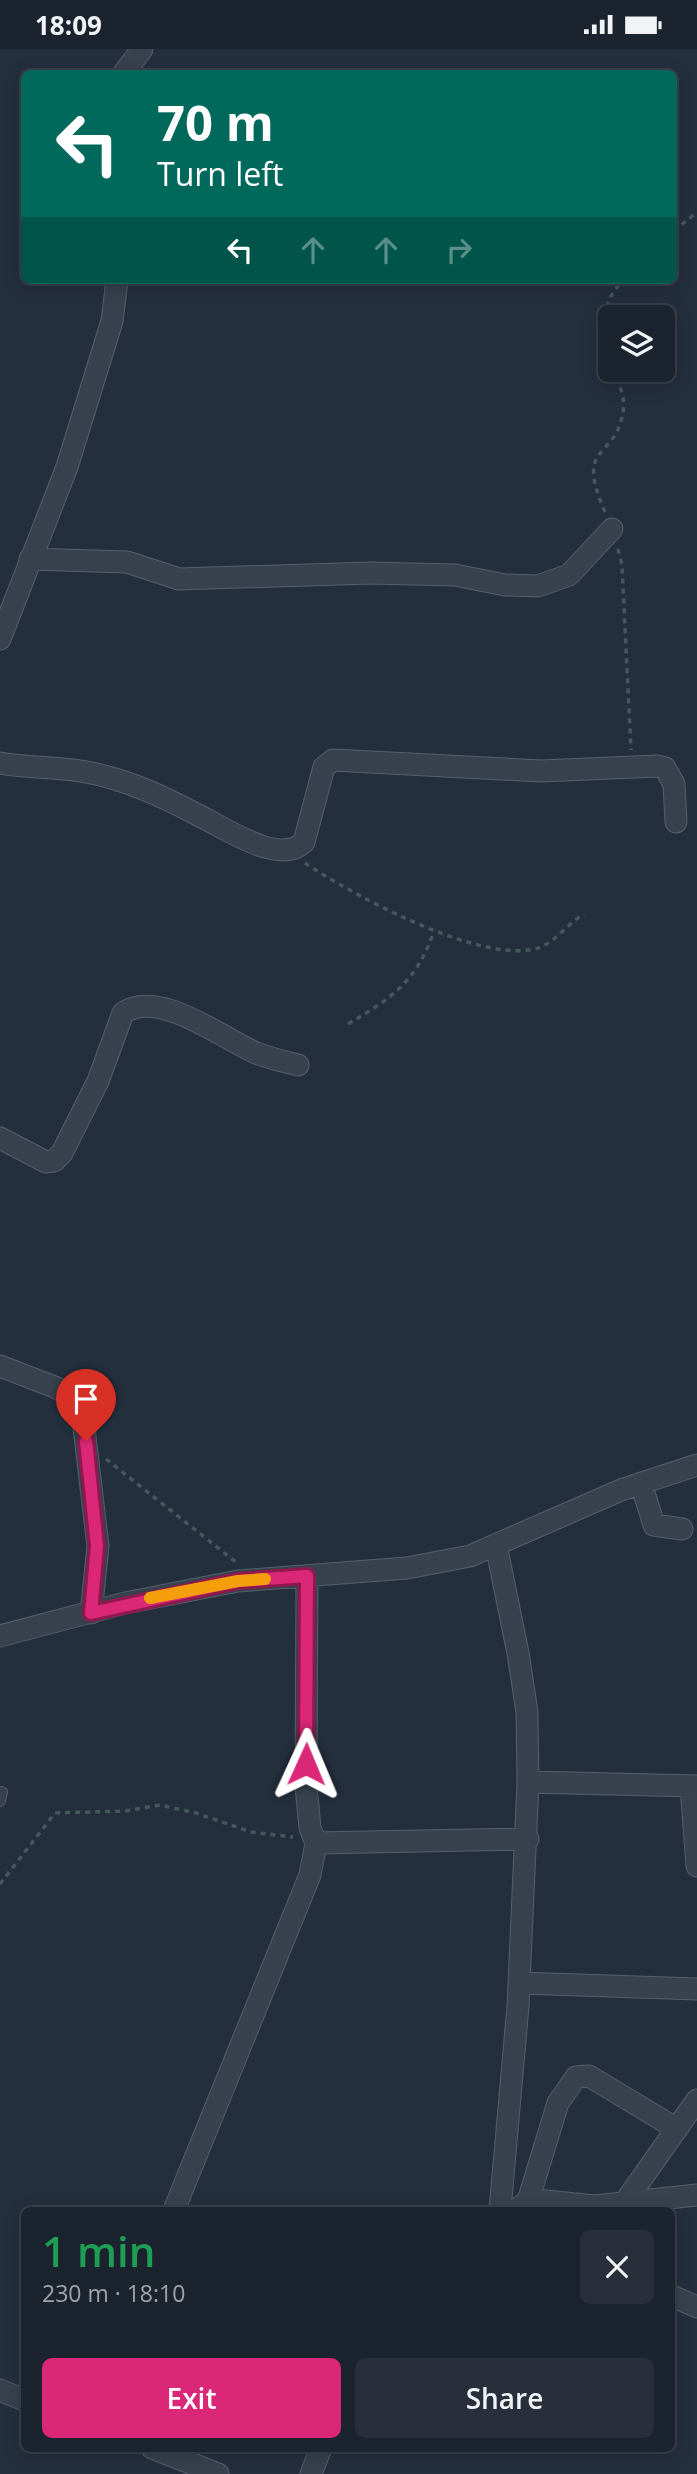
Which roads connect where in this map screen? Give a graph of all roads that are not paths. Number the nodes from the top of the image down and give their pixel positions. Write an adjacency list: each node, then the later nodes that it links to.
1 (142, 49): 2 (street)
2 (126, 70)
3 (116, 284): 5 (street)
4 (612, 530): 5 (street)
5 (30, 559): 6 (street)
6 (0, 639)
7 (0, 763): 8 (street)
8 (676, 823)
9 (298, 1065): 10 (street)
10 (0, 1138)
11 (0, 1366): 17 (street)
12 (697, 1465): 13 (street)
13 (641, 1483): 14 (street); 15 (street)
14 (682, 1529)
15 (496, 1545): 16 (street); 19 (street)
16 (307, 1576): 17 (street); 22 (street)
17 (91, 1613): 18 (street)
18 (0, 1636)
19 (528, 1782): 20 (street); 21 (street)
20 (694, 1786): 23 (street)
21 (528, 1839): 22 (street); 24 (street)
22 (315, 1840): 31 (street)
23 (697, 1866)
24 (520, 1983): 25 (street); 32 (street)
25 (697, 1989)
26 (697, 2100): 27 (street)
27 (677, 2129): 29 (street); 30 (street)
28 (697, 2195): 29 (street)
29 (617, 2205): 30 (street)
30 (522, 2206)
31 (175, 2207)
32 (500, 2207)
33 (675, 2297): 34 (street)
34 (697, 2307)
35 (162, 2452): 37 (street)
36 (319, 2452): 38 (street)
37 (218, 2474)
38 (311, 2474)

